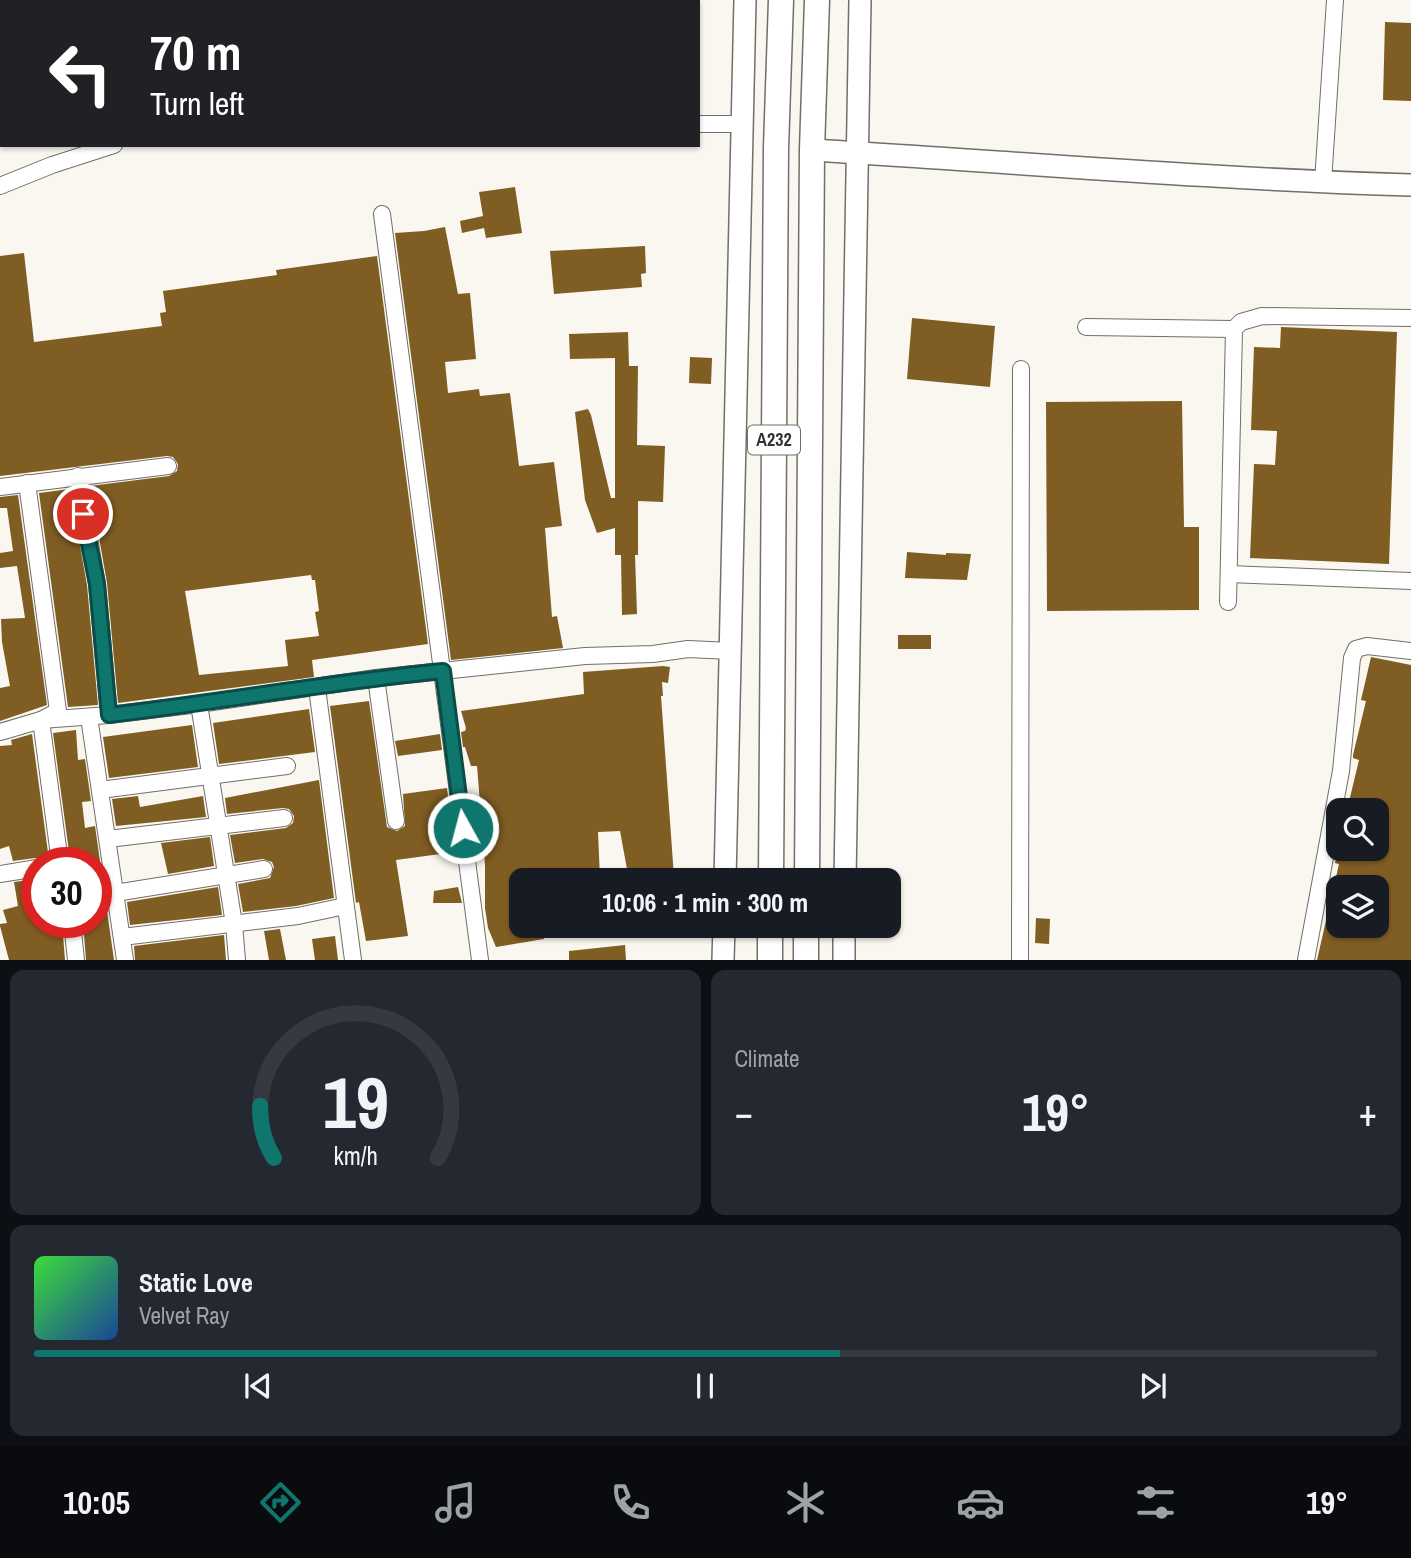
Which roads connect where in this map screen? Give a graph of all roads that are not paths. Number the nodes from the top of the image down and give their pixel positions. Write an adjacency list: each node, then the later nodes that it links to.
1 (745, 0): 7 (main road)
2 (781, 0): 46 (highway, A232)
3 (817, 0): 9 (highway, A232)
4 (860, 0): 10 (main road)
5 (1335, 0): 11 (street)
6 (700, 124): 7 (street)
7 (743, 124): 26 (main road)
8 (107, 147): 13 (street)
9 (812, 150): 10 (main road); 47 (highway, A232)
10 (856, 152): 11 (main road); 48 (main road)
11 (1322, 182): 12 (main road)
12 (1411, 185)
13 (0, 186)
14 (382, 214): 28 (street)
15 (1411, 318): 17 (street)
16 (1086, 327): 17 (street)
17 (1234, 329): 23 (street)
18 (1021, 369): 72 (street)
19 (168, 466): 20 (street)
20 (78, 476): 21 (street); 32 (street)
21 (27, 483): 22 (street); 34 (street)
22 (0, 487)
23 (1229, 573): 24 (street); 25 (street)
24 (1411, 581)
25 (1228, 602)
26 (731, 651): 28 (street); 45 (main road)
27 (1411, 651): 73 (street)
28 (443, 671): 29 (street); 67 (street)
29 (376, 678): 30 (street); 40 (street)
30 (317, 688): 31 (street); 55 (street)
31 (199, 704): 32 (street); 37 (street)
32 (109, 715): 33 (street)
33 (89, 717): 34 (street); 38 (street)
34 (41, 720): 35 (street); 43 (street)
35 (0, 732)
36 (287, 765): 37 (street)
37 (210, 777): 38 (street); 41 (street)
38 (100, 790): 42 (street)
39 (284, 818): 41 (street)
40 (396, 821)
41 (218, 827): 42 (street); 52 (street)
42 (108, 839): 44 (street)
43 (58, 847)
44 (106, 847)
45 (725, 868)
46 (771, 868)
47 (807, 868)
48 (845, 868)
49 (264, 869): 52 (street)
50 (21, 871): 51 (street)
51 (0, 874)
52 (226, 875): 54 (street); 56 (street)
53 (112, 886): 54 (street)
54 (115, 893): 57 (street)
55 (345, 906): 56 (street); 66 (street)
56 (234, 925): 57 (street); 65 (street)
57 (122, 937): 64 (street)
58 (74, 938): 63 (street)
59 (724, 938): 68 (main road)
60 (770, 938): 69 (highway)
61 (806, 938): 70 (highway)
62 (844, 938): 71 (main road)
63 (76, 960)
64 (125, 960)
65 (237, 960)
66 (353, 960)
67 (480, 960)
68 (723, 960)
69 (770, 960)
70 (806, 960)
71 (844, 960)
72 (1020, 960)
73 (1306, 960)

